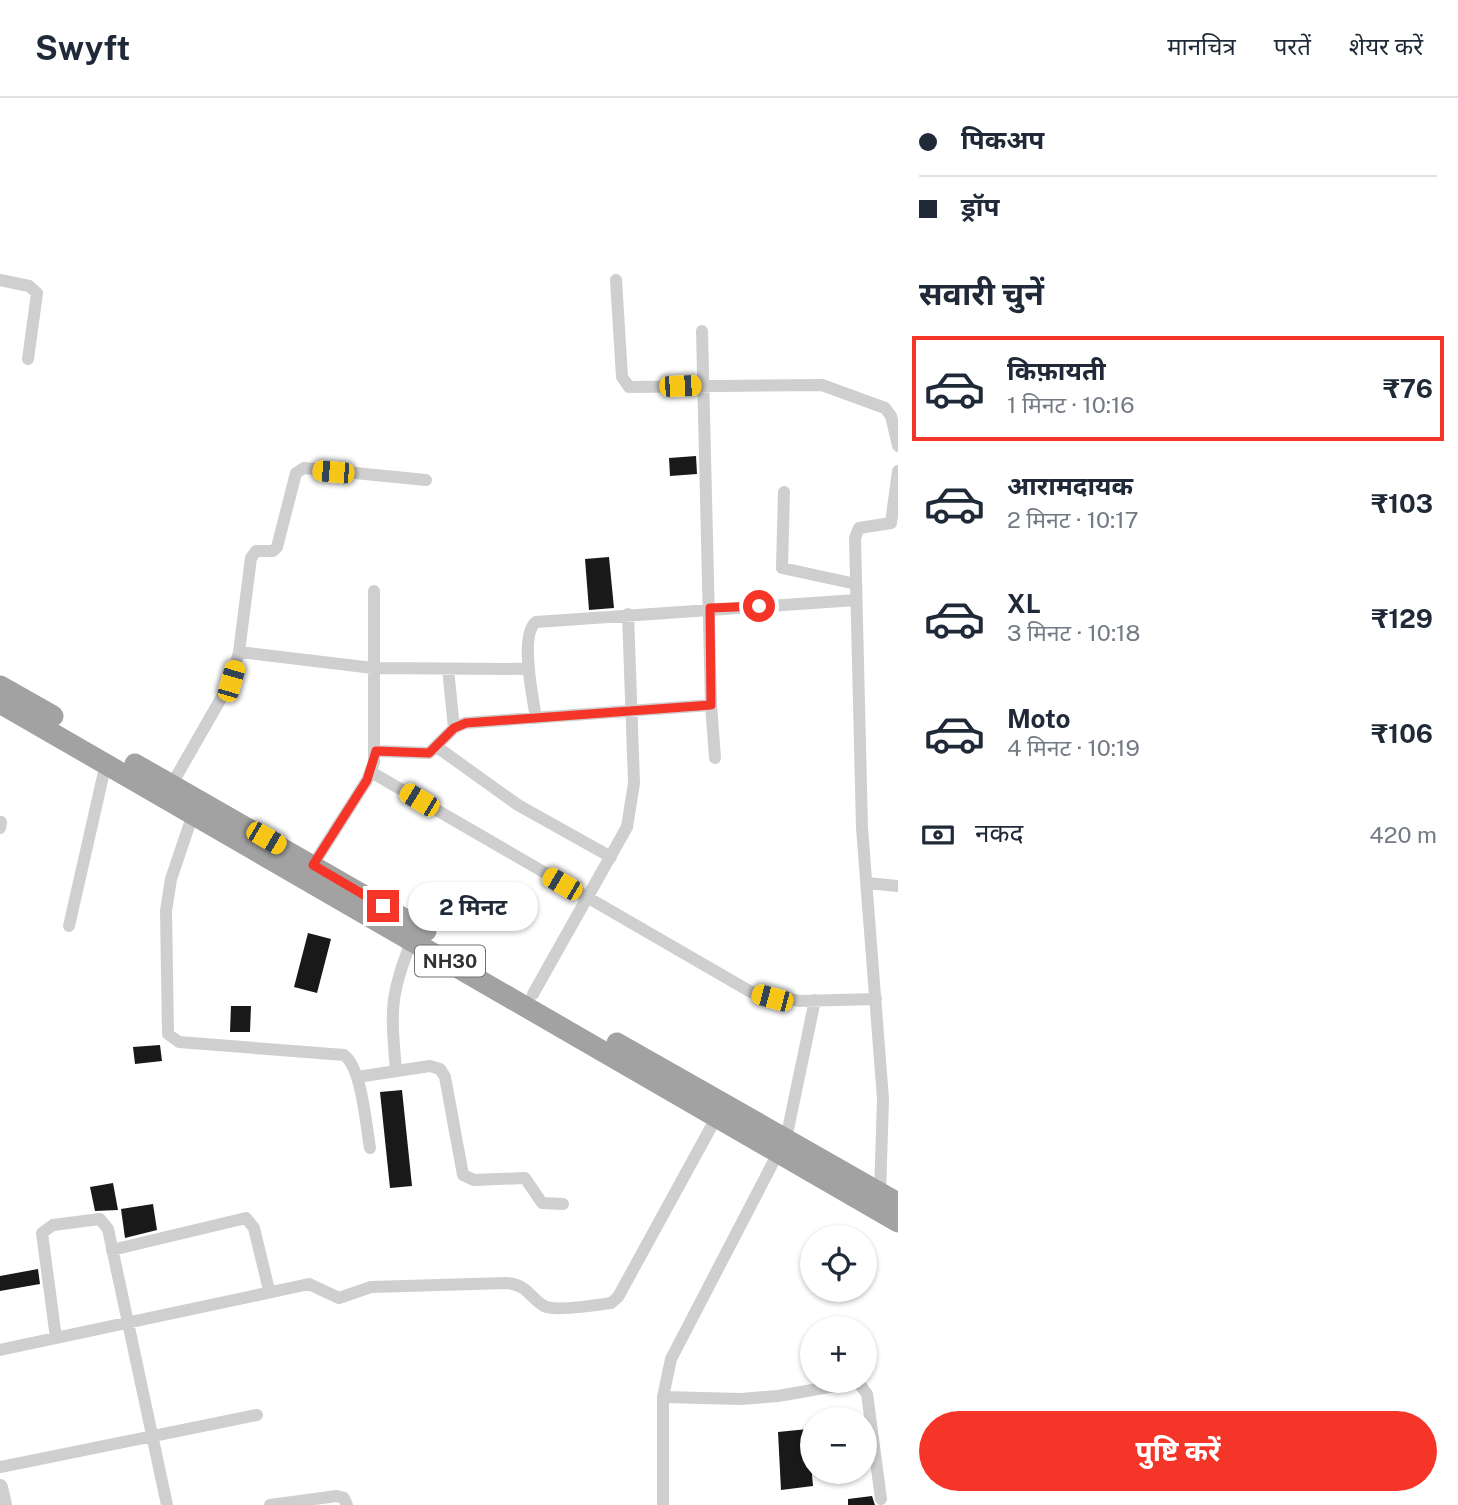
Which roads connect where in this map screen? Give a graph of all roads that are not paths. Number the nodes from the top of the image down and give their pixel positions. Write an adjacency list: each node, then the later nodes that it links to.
1 (0, 280): 4 (street)
2 (616, 280): 5 (street)
3 (702, 331): 5 (street)
4 (28, 359)
5 (704, 385): 6 (street); 13 (street)
6 (898, 446)
7 (898, 471): 10 (street)
8 (426, 480): 15 (street)
9 (784, 492): 10 (street)
10 (856, 584): 12 (street)
11 (374, 591): 16 (street)
12 (856, 600): 13 (street); 36 (street)
13 (710, 608): 14 (street); 21 (street)
14 (628, 614): 18 (street); 22 (street)
15 (239, 652): 16 (street); 30 (street)
16 (373, 668): 17 (street); 26 (street)
17 (449, 668): 18 (street); 24 (street)
18 (529, 669): 23 (street)
19 (0, 686): 30 (highway, NH30)
20 (0, 703): 28 (highway, NH30)
21 (711, 705): 22 (street); 27 (street)
22 (634, 711): 23 (street); 34 (street)
23 (536, 718): 24 (street)
24 (454, 728): 25 (street)
25 (437, 747): 26 (street); 34 (street)
26 (376, 751): 29 (street)
27 (715, 758)
28 (106, 763): 31 (highway, NH30); 39 (street)
29 (371, 772): 35 (street); 38 (street)
30 (172, 784): 35 (highway, NH30)
31 (193, 814): 40 (highway, NH30); 45 (street)
32 (1, 822): 33 (street)
33 (0, 828)
34 (611, 858): 38 (street)
35 (313, 865): 41 (highway, NH30)
36 (867, 883): 37 (street); 42 (street)
37 (898, 886)
38 (586, 898): 41 (street); 43 (street)
39 (69, 926)
40 (412, 940): 44 (street); 46 (highway, NH30)
41 (533, 994): 47 (highway, NH30)
42 (876, 999): 43 (street); 49 (street)
43 (815, 1000): 47 (street)
44 (396, 1071): 45 (street); 50 (street)
45 (357, 1077): 48 (street)
46 (716, 1118): 47 (highway, NH30); 53 (street)
47 (782, 1146): 49 (highway, NH30); 51 (highway, NH30); 57 (street)
48 (370, 1148)
49 (889, 1198)
50 (563, 1204)
51 (898, 1222)
52 (113, 1250): 53 (street); 54 (street); 55 (street)
53 (269, 1290): 54 (street)
54 (126, 1322): 55 (street); 59 (street)
55 (56, 1338): 56 (street)
56 (0, 1350)
57 (663, 1397): 62 (street); 67 (street)
58 (257, 1415): 59 (street)
59 (152, 1436): 60 (street); 64 (street)
60 (0, 1467)
61 (0, 1487): 63 (street)
62 (881, 1499)
63 (4, 1505)
64 (167, 1505)
65 (270, 1505): 66 (street)
66 (347, 1505)
67 (663, 1505)

